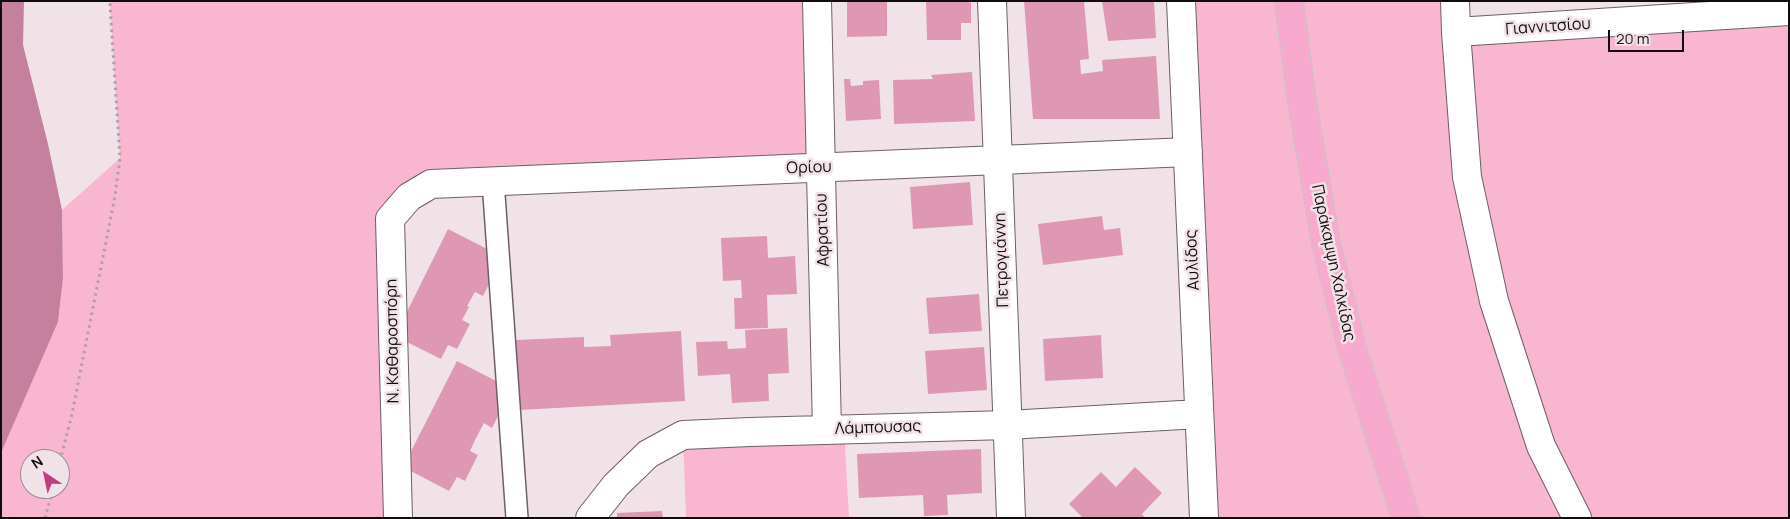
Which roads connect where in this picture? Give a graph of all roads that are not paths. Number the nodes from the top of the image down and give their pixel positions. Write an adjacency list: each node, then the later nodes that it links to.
1 (817, 1): 11 (street, Αφρατίου)
2 (992, 1): 10 (street, Πετρογιάννη)
3 (1181, 1): 9 (street, Αυλίδος)
4 (1289, 1): 22 (main road, Παράκαμψη Χαλκίδας)
5 (1455, 1): 8 (street)
6 (1665, 10): 7 (street, Γιαννιτσίου); 8 (street, Γιαννιτσίου)
7 (1789, 12)
8 (1456, 32): 23 (street)
9 (1188, 152): 10 (street, Ορίου); 14 (street, Αυλίδος)
10 (998, 160): 11 (street, Ορίου); 15 (street, Πετρογιάννη)
11 (820, 167): 12 (street, Ορίου); 16 (street, Αφρατίου)
12 (493, 181): 13 (street, Ορίου); 18 (street)
13 (431, 184): 17 (street, Ν. Καθαροσπόρη)
14 (1200, 414): 15 (street, Λάμπουσας); 21 (street, Αυλίδος)
15 (1008, 425): 16 (street, Λάμπουσας); 20 (street, Πετρογιάννη)
16 (827, 430): 19 (street, Λάμπουσας)
17 (398, 518)
18 (517, 518)
19 (590, 518)
20 (1011, 518)
21 (1204, 518)
22 (1406, 518)
23 (1577, 518)

